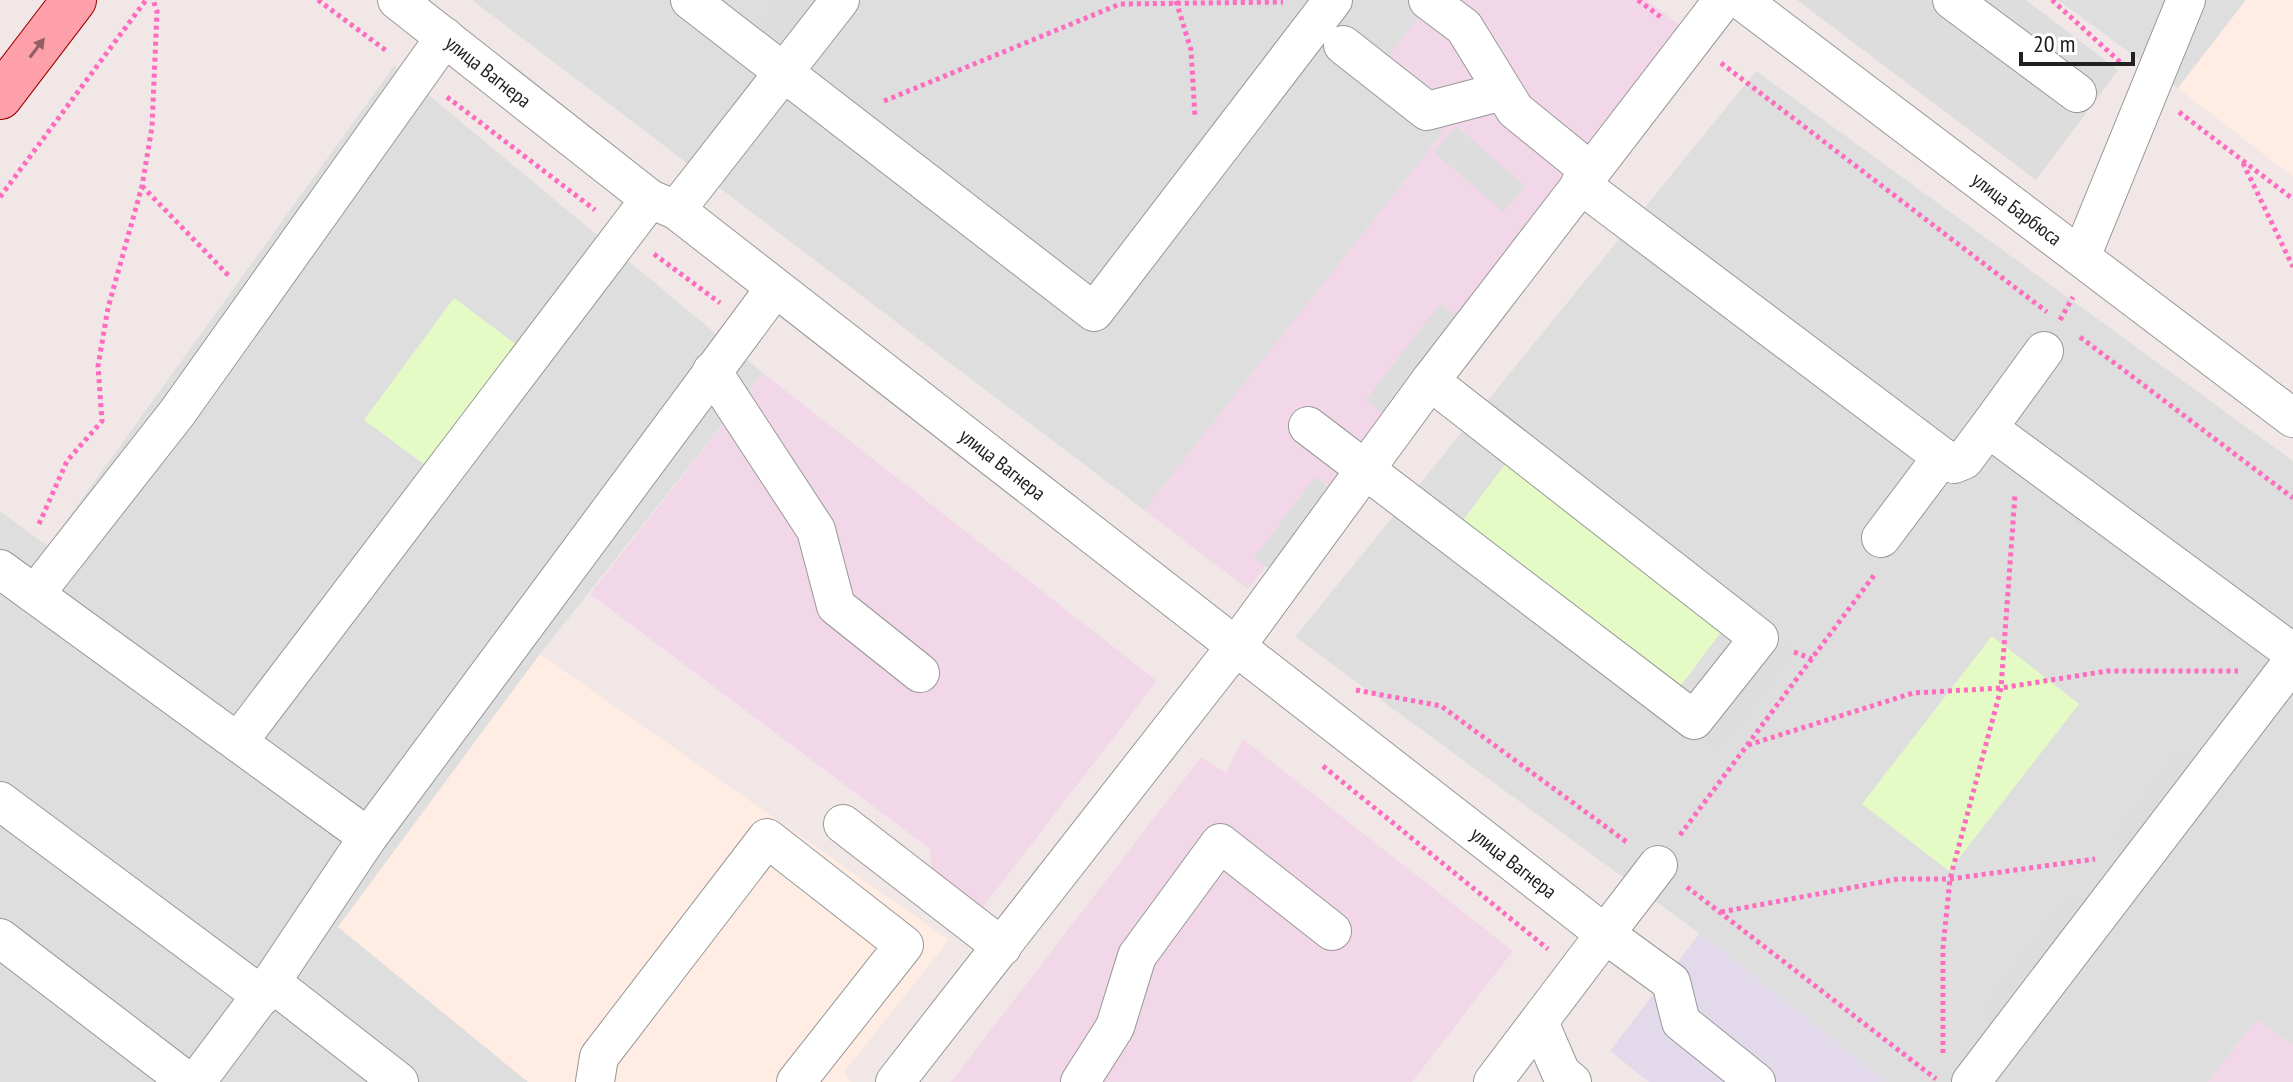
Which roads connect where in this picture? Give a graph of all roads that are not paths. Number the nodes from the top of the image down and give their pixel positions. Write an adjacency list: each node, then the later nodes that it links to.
1 (74, 0): 16 (main road, one-way to 1)
2 (397, 0): 11 (street, улица Вагнера)
3 (690, 0): 13 (street)
4 (840, 0): 13 (street)
5 (1428, 0): 14 (street)
6 (1723, 0): 17 (street)
7 (1741, 0): 19 (street, улица Барбюса)
8 (1952, 0): 15 (street)
9 (2186, 0): 19 (street)
10 (1333, 1): 13 (street)
11 (445, 37): 18 (street, улица Вагнера); 30 (street)
12 (1343, 45): 14 (street)
13 (782, 71): 18 (street)
14 (1503, 91): 17 (street)
15 (2077, 93)
16 (0, 97)
17 (1585, 178): 23 (street); 27 (street)
18 (663, 205): 20 (street, улица Вагнера); 34 (street)
19 (2086, 261): 24 (street, улица Барбюса)
20 (775, 288): 22 (street); 31 (street, улица Вагнера)
21 (2052, 336): 26 (street)
22 (712, 371): 33 (street); 37 (street)
23 (1430, 381): 28 (street); 28 (street)
24 (2293, 418)
25 (1308, 426): 28 (street)
26 (2003, 438): 27 (street); 32 (street)
27 (1942, 457): 29 (street)
28 (1364, 469): 31 (street)
29 (1881, 538)
30 (17, 581): 34 (street)
31 (1236, 646): 40 (street, улица Вагнера); 42 (street)
32 (2290, 662): 55 (street)
33 (920, 673)
34 (238, 742): 37 (street)
35 (0, 801): 43 (street)
36 (843, 824): 42 (street)
37 (368, 837): 43 (street)
38 (1658, 865): 40 (street)
39 (1332, 931): 51 (street)
40 (1605, 934): 44 (street); 54 (street, улица Вагнера)
41 (0, 938): 45 (street)
42 (1002, 947): 50 (street)
43 (267, 989): 46 (street); 47 (street)
44 (1539, 1022): 52 (street); 53 (street)
45 (188, 1082)
46 (196, 1082)
47 (399, 1082)
48 (595, 1082): 49 (street)
49 (796, 1082)
50 (895, 1082)
51 (1080, 1082)
52 (1493, 1082)
53 (1572, 1082)
54 (1756, 1082)
55 (1971, 1082)

